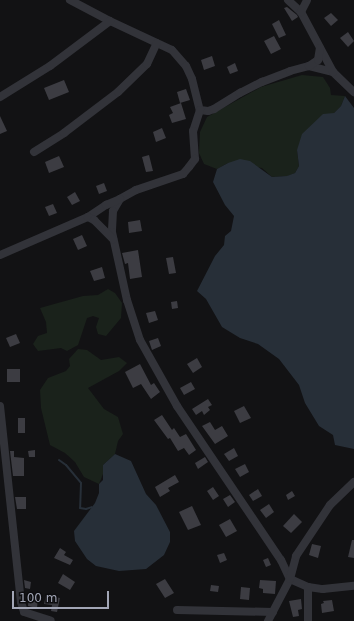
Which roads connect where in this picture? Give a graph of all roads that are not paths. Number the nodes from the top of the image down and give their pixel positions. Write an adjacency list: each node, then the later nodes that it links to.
1 (70, 0): 5 (street)
2 (288, 0): 4 (street)
3 (307, 0): 4 (street)
4 (301, 12): 7 (street)
5 (110, 22): 6 (street); 11 (street)
6 (157, 43): 12 (street); 13 (street)
7 (320, 48): 8 (street); 9 (street)
8 (309, 66): 9 (street); 12 (street)
9 (333, 72): 10 (street)
10 (354, 92)
11 (0, 97)
12 (200, 110): 14 (street)
13 (34, 152)
14 (120, 199): 15 (street); 16 (street)
15 (88, 217): 16 (street); 17 (street)
16 (113, 240): 20 (street)
17 (0, 255)
18 (0, 406): 25 (street)
19 (354, 482): 20 (street)
20 (290, 580): 22 (street); 24 (street)
21 (354, 586): 22 (street)
22 (308, 587): 27 (street)
23 (177, 610): 24 (street)
24 (272, 612): 26 (street)
25 (51, 621)
26 (268, 621)
27 (308, 621)

